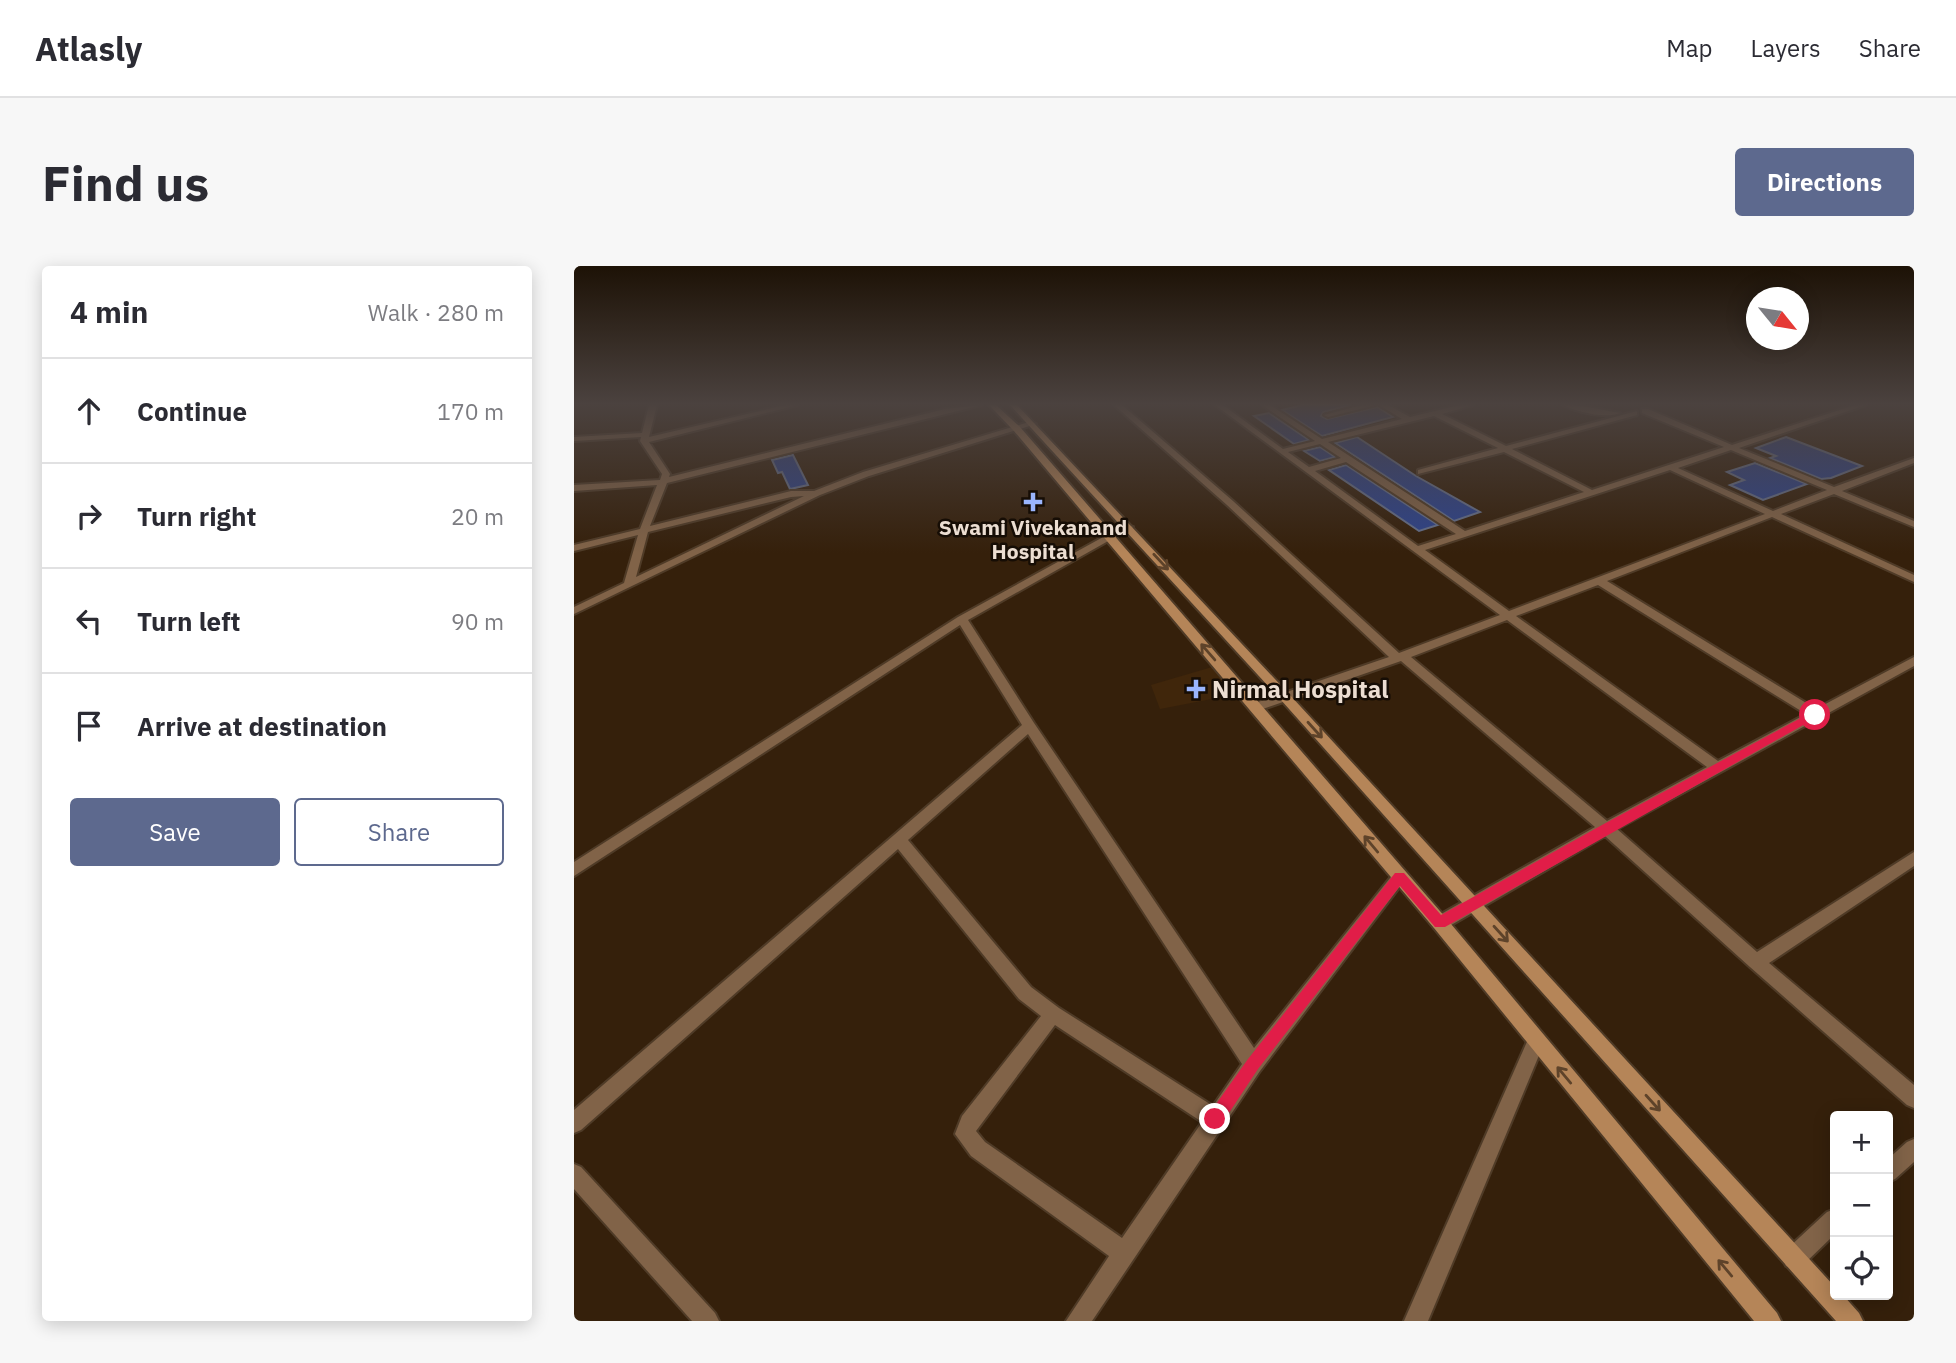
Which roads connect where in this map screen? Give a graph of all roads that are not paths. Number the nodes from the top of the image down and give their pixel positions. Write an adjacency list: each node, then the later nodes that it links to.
1 (651, 454): 21 (street)
2 (755, 454): 21 (street)
3 (763, 454): 21 (street)
4 (931, 454): 25 (street)
5 (1045, 454): 32 (main road)
6 (1053, 454): 29 (main road)
7 (1174, 454): 41 (street)
8 (1287, 454): 18 (street)
9 (1340, 454): 14 (street)
10 (1487, 454): 20 (street)
11 (1516, 454): 26 (street)
12 (1710, 454): 17 (street)
13 (1749, 454): 24 (street)
14 (1347, 459): 18 (street); 31 (street)
15 (1914, 460): 16 (street)
16 (1902, 465): 19 (street); 24 (street)
17 (1670, 467): 26 (street); 27 (street)
18 (1309, 470): 34 (street)
19 (1914, 470)
20 (1421, 472)
21 (663, 478): 22 (street); 23 (street); 30 (street)
22 (574, 480)
23 (574, 488)
24 (1835, 491): 27 (street); 28 (street)
25 (817, 493): 30 (street); 37 (street)
26 (1592, 493): 31 (street)
27 (1771, 515): 35 (street); 36 (street)
28 (1914, 524)
29 (1128, 527): 32 (street); 43 (main road, one-way to 43)
30 (645, 530): 33 (street); 37 (street)
31 (1463, 534): 34 (street)
32 (1108, 538): 40 (street); 44 (main road, one-way to 32)
33 (577, 546)
34 (1418, 549): 39 (street)
35 (1914, 579)
36 (1599, 582): 39 (street); 45 (street)
37 (629, 584): 38 (street)
38 (574, 611)
39 (1507, 617): 41 (street); 47 (street)
40 (962, 619): 46 (street); 51 (street)
41 (1400, 657): 43 (street); 48 (street)
42 (1914, 662): 45 (street)
43 (1285, 697): 44 (street); 53 (main road, one-way to 53)
44 (1256, 707): 52 (main road, one-way to 44)
45 (1815, 715): 47 (street)
46 (1029, 726): 49 (street); 58 (street)
47 (1718, 768): 48 (street)
48 (1606, 828): 53 (street); 55 (street)
49 (899, 839): 56 (street); 61 (street)
50 (1914, 858): 55 (street)
51 (574, 870)
52 (1399, 877): 54 (main road); 58 (street)
53 (1473, 903): 54 (street); 67 (main road, one-way to 67)
54 (1440, 923): 57 (main road)
55 (1756, 962): 59 (street)
56 (1053, 1014): 60 (street); 66 (street)
57 (1536, 1041): 70 (street); 71 (main road, one-way to 57)
58 (1253, 1064): 60 (street)
59 (1914, 1098)
60 (1215, 1119): 66 (street)
61 (574, 1123)
62 (1914, 1149): 63 (street)
63 (1893, 1168)
64 (574, 1174): 68 (street)
65 (1830, 1225): 67 (street)
66 (1124, 1253): 69 (street)
67 (1794, 1258): 72 (main road)
68 (707, 1321)
69 (1078, 1321)
70 (1416, 1321)
71 (1769, 1321)
72 (1851, 1321)

